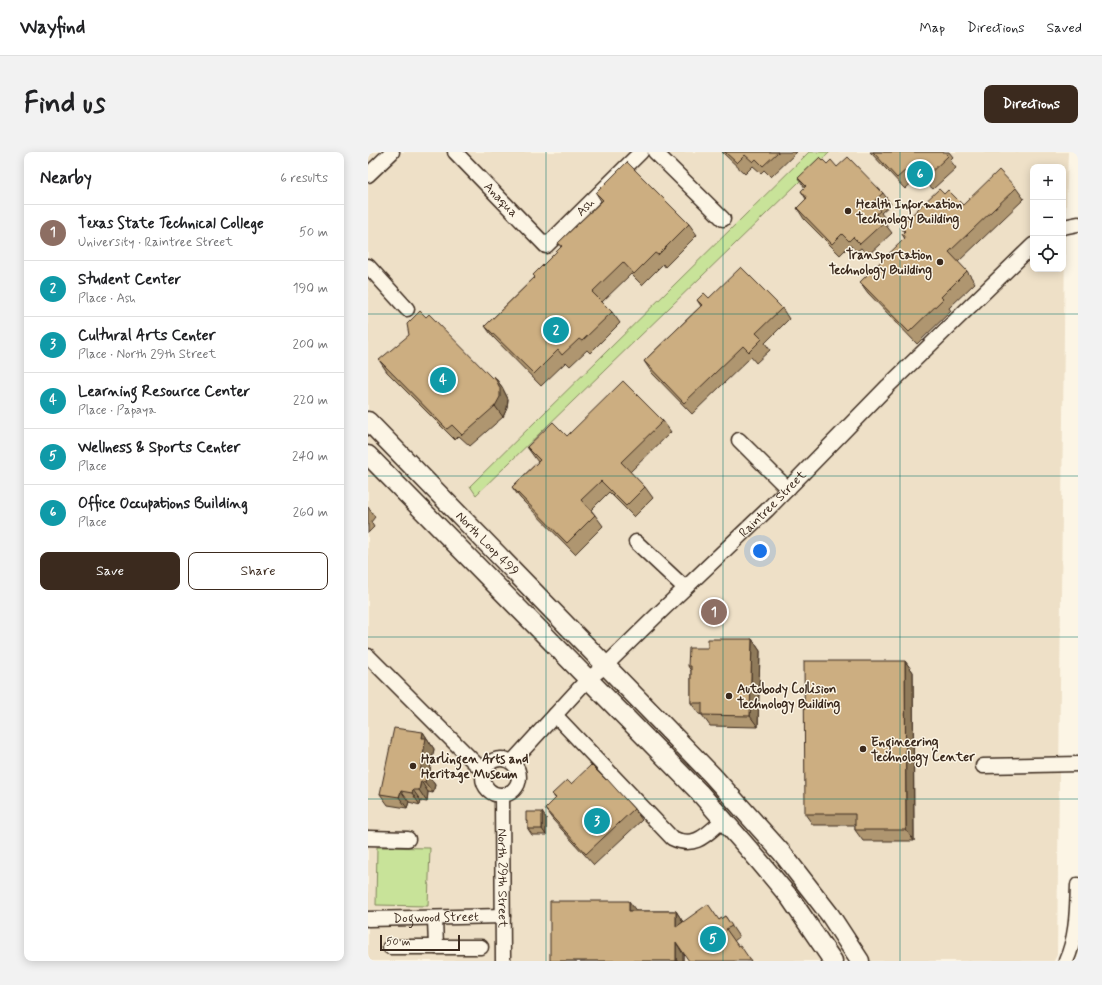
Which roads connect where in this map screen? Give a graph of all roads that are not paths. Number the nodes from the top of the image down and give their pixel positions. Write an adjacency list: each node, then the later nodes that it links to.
1 (392, 152): 5 (street)
2 (455, 152): 9 (street, Anaqua)
3 (641, 152): 9 (street, Ash)
4 (655, 152): 6 (street)
5 (368, 175)
6 (723, 219)
7 (1078, 224): 8 (street)
8 (1066, 226)
9 (546, 246)
10 (1030, 248): 16 (street, Raintree Street)
11 (368, 266): 12 (street)
12 (408, 309)
13 (368, 421): 20 (main road, North Loop 499)
14 (739, 440): 16 (street)
15 (368, 455): 21 (main road, North Loop 499)
16 (788, 489): 18 (street, Raintree Street)
17 (636, 542): 18 (street)
18 (685, 588): 20 (street, Raintree Street)
19 (368, 656): 26 (street)
20 (605, 666): 21 (street, Raintree Street); 40 (main road, North Loop 499)
21 (587, 680): 22 (street, Raintree Street); 28 (main road, North Loop 499)
22 (555, 715): 23 (street, Raintree Street); 28 (street)
23 (512, 762): 26 (street); 27 (street)
24 (1078, 764): 25 (street)
25 (983, 766)
26 (483, 771): 27 (street)
27 (502, 795): 32 (street, North 29th Street)
28 (723, 820): 39 (main road, North Loop 499)
29 (368, 838): 30 (street)
30 (408, 839)
31 (1078, 884): 41 (street)
32 (503, 916): 33 (street, Dogwood Street); 38 (street, North 29th Street)
33 (435, 918): 34 (street, Dogwood Street); 36 (street)
34 (368, 919)
35 (390, 947): 36 (street)
36 (436, 947): 37 (street)
37 (481, 947)
38 (503, 961)
39 (833, 961)
40 (860, 961)
41 (1066, 961)

